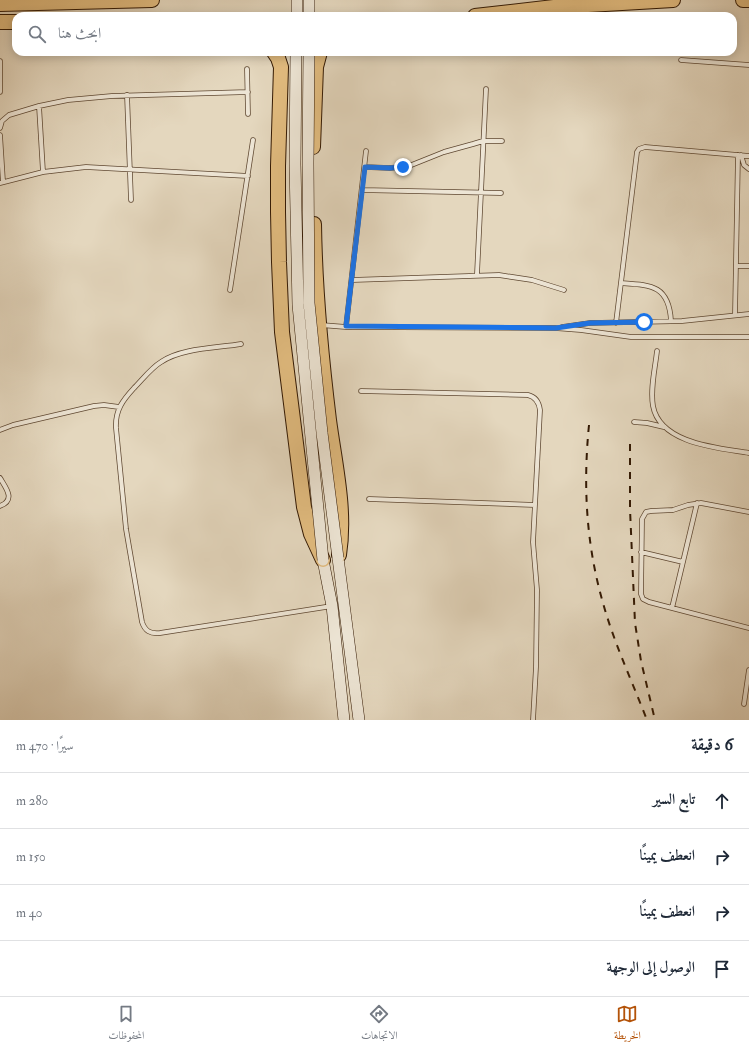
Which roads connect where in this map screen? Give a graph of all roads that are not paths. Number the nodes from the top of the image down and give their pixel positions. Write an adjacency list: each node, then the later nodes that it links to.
1 (152, 0): 7 (highway)
2 (297, 0): 8 (main road)
3 (309, 0): 9 (main road)
4 (673, 0): 10 (highway)
5 (743, 0): 6 (highway)
6 (749, 0)
7 (0, 4)
8 (297, 12)
9 (309, 12)
10 (510, 12)
11 (0, 22): 12 (highway)
12 (12, 22)
13 (277, 56): 23 (highway)
14 (296, 56): 78 (main road, bridge)
15 (309, 56): 77 (main road, bridge)
16 (318, 56): 21 (highway)
17 (681, 60): 19 (lane)
18 (0, 61): 24 (lane)
19 (749, 64)
20 (247, 69): 25 (lane)
21 (315, 87): 23 (highway); 58 (highway)
22 (486, 89): 32 (lane)
23 (281, 90): 78 (highway)
24 (0, 92)
25 (248, 92): 26 (lane); 28 (lane)
26 (127, 95): 27 (lane); 38 (lane)
27 (39, 106): 29 (lane); 40 (lane)
28 (248, 114)
29 (0, 128)
30 (0, 135): 42 (lane)
31 (253, 140): 41 (lane)
32 (483, 141): 33 (lane); 37 (lane); 44 (lane)
33 (502, 142)
34 (366, 151): 37 (lane)
35 (740, 155): 36 (lane); 39 (lane); 47 (lane); 51 (lane)
36 (749, 156)
37 (365, 167): 43 (lane)
38 (130, 169): 40 (lane); 41 (lane); 46 (lane)
39 (749, 169)
40 (43, 172): 42 (lane)
41 (248, 176): 52 (lane)
42 (2, 182)
43 (362, 190): 44 (lane); 50 (lane)
44 (481, 193): 45 (lane); 49 (lane)
45 (501, 193)
46 (131, 200)
47 (736, 266): 48 (lane); 55 (lane)
48 (749, 266)
49 (477, 274): 50 (lane); 53 (lane)
50 (352, 280): 59 (lane)
51 (621, 283): 56 (lane); 57 (lane)
52 (230, 290)
53 (564, 290)
54 (749, 314): 55 (lane)
55 (735, 315): 56 (lane)
56 (671, 321): 57 (lane)
57 (616, 323): 60 (lane)
58 (319, 324): 59 (lane); 77 (highway)
59 (346, 326): 60 (lane)
60 (556, 328): 61 (lane)
61 (749, 337)
62 (241, 344): 65 (lane)
63 (656, 351): 67 (lane)
64 (361, 391): 73 (lane)
65 (119, 407): 68 (lane); 80 (lane)
66 (634, 422): 67 (lane)
67 (664, 427): 69 (lane)
68 (0, 430)
69 (749, 453)
70 (0, 478): 74 (lane)
71 (369, 499): 73 (lane)
72 (697, 503): 75 (lane); 76 (lane); 79 (lane)
73 (535, 505): 87 (lane)
74 (0, 506)
75 (749, 512)
76 (641, 552): 79 (lane); 81 (lane)
77 (338, 558): 86 (main road)
78 (323, 560): 80 (main road)
79 (683, 562): 81 (lane)
80 (332, 606): 85 (main road)
81 (672, 608): 82 (lane)
82 (749, 628)
83 (749, 670): 84 (lane)
84 (744, 704)
85 (344, 720)
86 (358, 720)
87 (533, 720)

